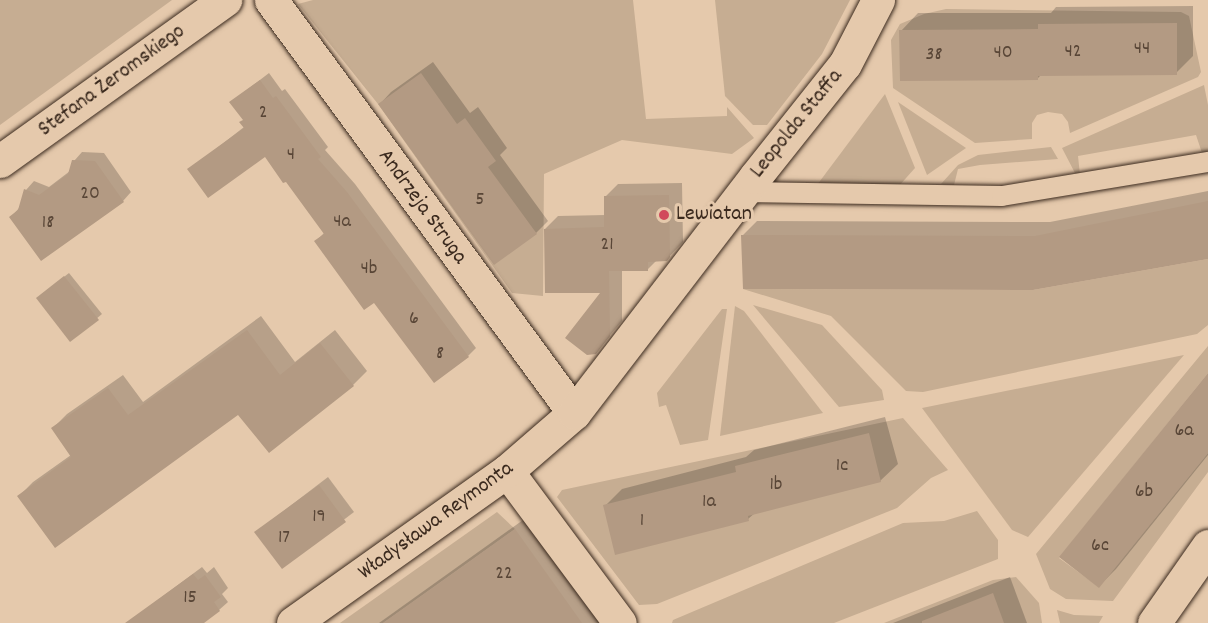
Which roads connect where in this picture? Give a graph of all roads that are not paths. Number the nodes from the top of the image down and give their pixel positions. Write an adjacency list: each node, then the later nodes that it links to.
1 (225, 0): 4 (street, Stefana Żeromskiego)
2 (271, 0): 7 (street, Andrzeja Struga)
3 (878, 0): 6 (street, Leopolda Staffa)
4 (0, 161)
5 (1208, 162): 6 (lane)
6 (743, 192): 7 (street, Leopolda Staffa)
7 (574, 413): 8 (street, Władysława Reymonta)
8 (507, 471): 10 (street, Władysława Reymonta); 11 (street)
9 (1208, 546): 12 (street)
10 (293, 623)
11 (620, 623)
12 (1154, 623)

